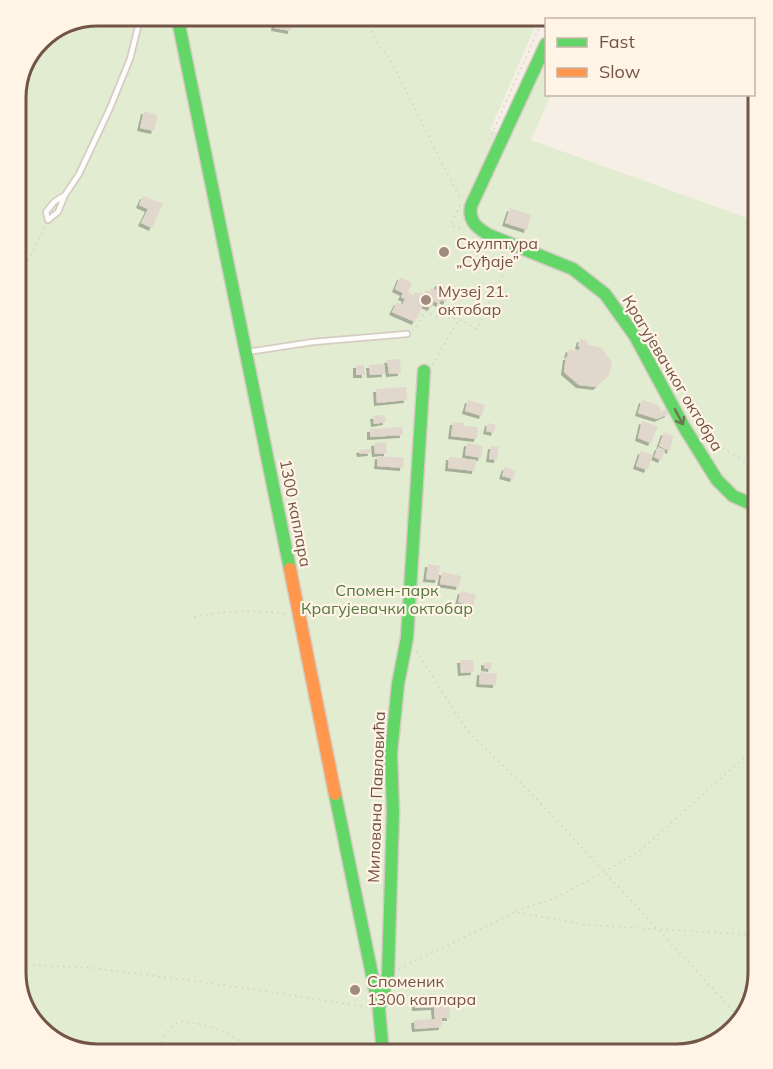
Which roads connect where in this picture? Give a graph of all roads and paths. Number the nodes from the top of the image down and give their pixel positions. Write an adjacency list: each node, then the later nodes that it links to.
1 (138, 26): 7 (lane)
2 (179, 26): 17 (street, 1300 каплара)
3 (369, 26): 9 (path)
4 (540, 26): 6 (path)
5 (545, 46): 19 (street, Крагујевачког октобра, one-way to 19)
6 (486, 146)
7 (65, 195): 8 (lane); 8 (lane)
8 (48, 220): 11 (path)
9 (451, 225)
10 (500, 249): 15 (path)
11 (26, 265)
12 (432, 305): 13 (path)
13 (441, 310): 14 (path); 15 (path)
14 (437, 317): 15 (path); 16 (path)
15 (459, 319): 18 (path)
16 (407, 334): 17 (lane)
17 (247, 352): 20 (street, 1300 каплара)
18 (423, 375): 22 (street, Милована Павловића)
19 (748, 503)
20 (300, 616): 21 (path); 30 (street, 1300 каплара)
21 (194, 617)
22 (407, 638): 24 (path); 29 (street, Милована Павловића)
23 (748, 755): 24 (path)
24 (604, 872): 25 (path); 26 (path)
25 (515, 912): 26 (path); 29 (path)
26 (656, 928): 27 (path); 31 (path)
27 (748, 934)
28 (26, 965): 30 (path)
29 (388, 975): 30 (street, Милована Павловића)
30 (379, 1009): 34 (street, 1300 каплара)
31 (735, 1012)
32 (161, 1043): 33 (path)
33 (243, 1043)
34 (382, 1043)

